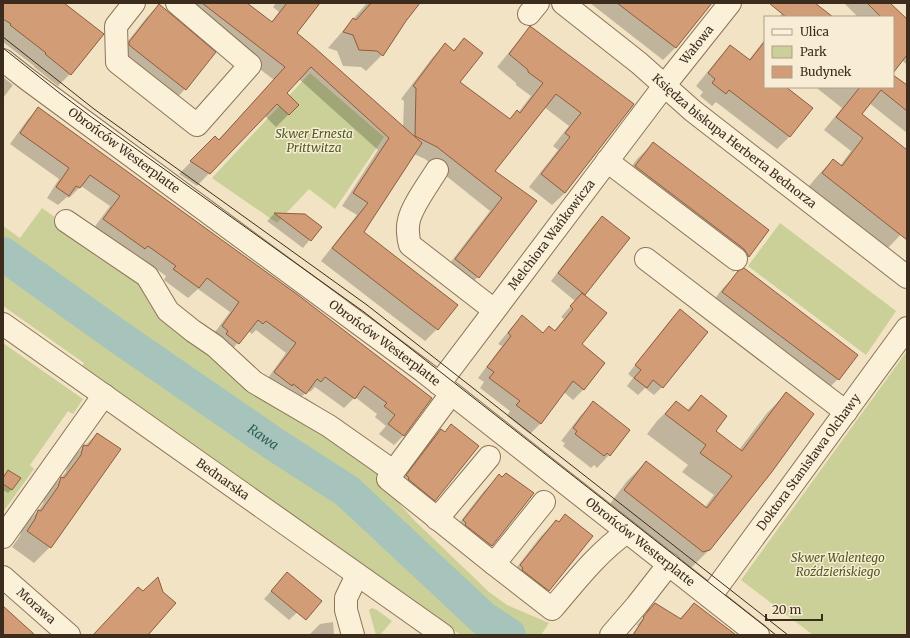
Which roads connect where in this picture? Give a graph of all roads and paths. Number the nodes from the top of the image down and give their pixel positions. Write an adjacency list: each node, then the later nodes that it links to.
1 (177, 3): 4 (street)
2 (563, 3): 6 (street, Księdza biskupa Herberta Bednorza)
3 (730, 3): 6 (street, Wałowa)
4 (125, 6)
5 (3, 60): 16 (street, Obrońców Westerplatte)
6 (664, 86): 7 (street, Melchiora Wańkowicza); 12 (street, Księdza biskupa Herberta Bednorza)
7 (607, 161): 10 (street); 13 (street, Melchiora Wańkowicza)
8 (437, 170): 13 (street)
9 (66, 221): 20 (street)
10 (736, 258)
11 (646, 259): 18 (street)
12 (907, 277)
13 (494, 310): 16 (street, Melchiora Wańkowicza)
14 (3, 324): 17 (street, Bednarska)
15 (907, 328): 18 (street, Doktora Stanisława Olchawy)
16 (445, 389): 20 (street, Melchiora Wańkowicza); 23 (street, Obrońców Westerplatte)
17 (104, 395): 24 (street); 27 (street, Bednarska)
18 (846, 412): 29 (street, Doktora Stanisława Olchawy)
19 (489, 457): 22 (street)
20 (393, 471): 22 (street)
21 (544, 502): 25 (street)
22 (437, 519): 25 (street)
23 (627, 532): 25 (street); 26 (street, Obrońców Westerplatte)
24 (3, 537)
25 (494, 564)
26 (669, 564): 29 (street, Obrońców Westerplatte); 33 (street)
27 (356, 575): 31 (street); 32 (street, Bednarska)
28 (3, 577): 30 (street, Morawa)
29 (710, 597): 34 (street, Obrońców Westerplatte)
30 (69, 635)
31 (353, 635)
32 (443, 635)
33 (611, 635)
34 (758, 635)

